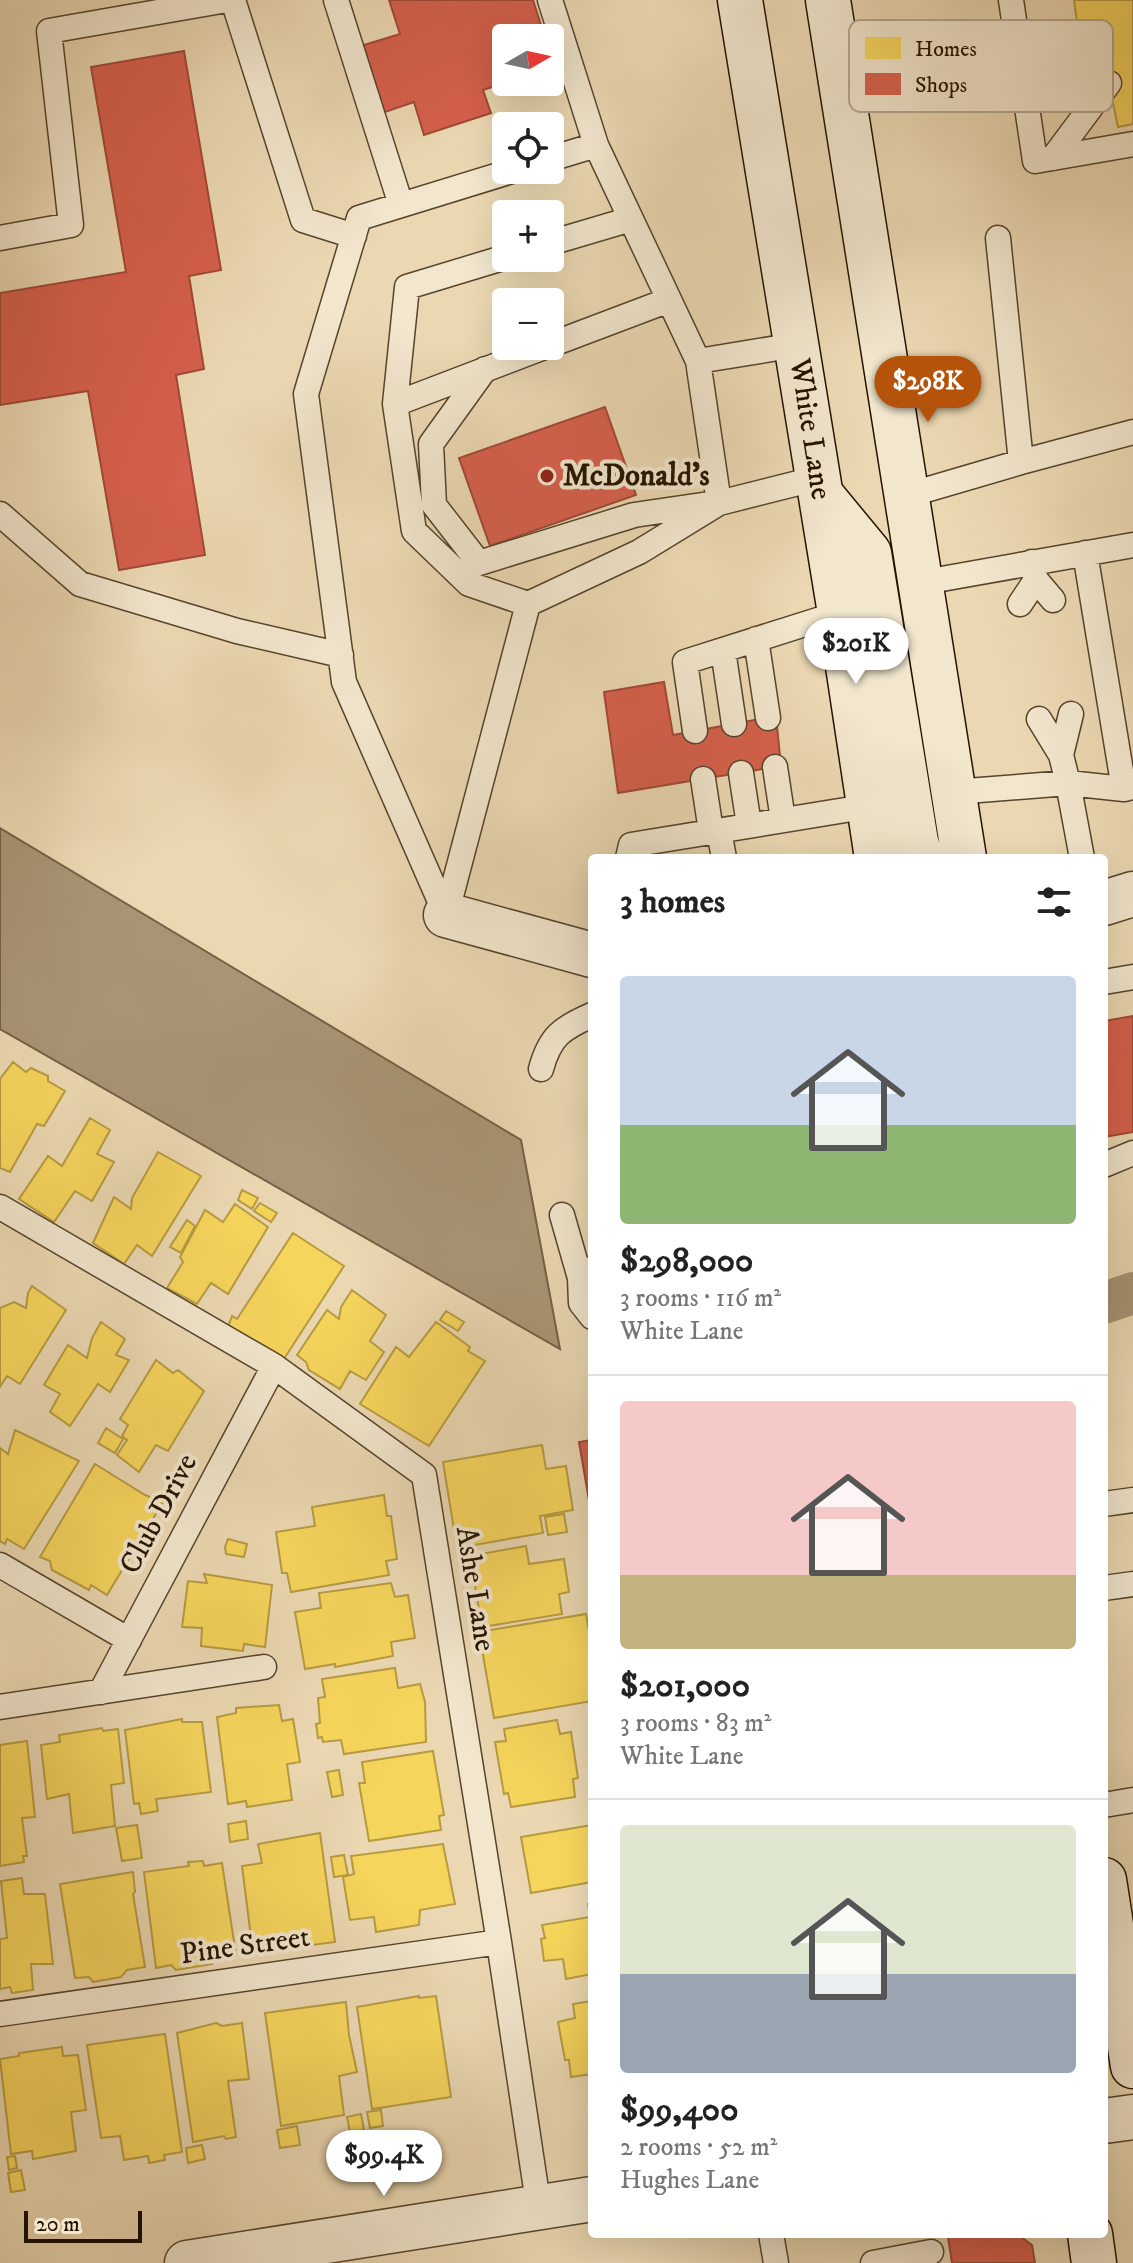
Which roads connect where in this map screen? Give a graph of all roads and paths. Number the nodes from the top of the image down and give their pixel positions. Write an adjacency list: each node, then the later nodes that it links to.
1 (227, 0): 19 (lane)
2 (233, 0): 18 (lane)
3 (336, 0): 16 (lane)
4 (550, 0): 12 (lane)
5 (740, 0): 25 (main road, White Lane)
6 (828, 0): 33 (main road)
7 (1011, 0): 8 (lane)
8 (1014, 20)
9 (1028, 112): 14 (lane)
10 (1087, 112): 14 (lane)
11 (1133, 144): 14 (lane)
12 (596, 145): 13 (lane); 17 (lane)
13 (564, 155)
14 (1053, 158)
15 (492, 177): 16 (lane)
16 (401, 205): 18 (lane)
17 (631, 219): 21 (lane); 23 (lane)
18 (354, 236): 46 (lane)
19 (0, 238)
20 (998, 238): 31 (lane)
21 (564, 239)
22 (492, 261): 29 (lane)
23 (669, 300): 24 (lane); 27 (lane)
24 (564, 340)
25 (796, 345): 27 (lane); 32 (main road, White Lane)
26 (510, 360): 28 (lane)
27 (698, 361): 34 (lane)
28 (485, 369): 29 (lane); 34 (lane)
29 (395, 404): 41 (lane)
30 (1133, 432): 31 (lane)
31 (1021, 462): 33 (lane)
32 (819, 486): 34 (lane); 43 (main road, White Lane); 67 (main road)
33 (905, 496): 39 (main road)
34 (719, 503): 41 (lane)
35 (0, 514): 46 (lane)
36 (1133, 545): 37 (lane)
37 (1085, 553): 38 (lane); 52 (lane)
38 (1034, 571): 39 (lane); 40 (lane); 42 (lane)
39 (919, 583): 59 (main road)
40 (1053, 600)
41 (528, 604): 72 (lane)
42 (1020, 604)
43 (840, 613): 44 (lane); 60 (main road, White Lane)
44 (756, 639): 45 (lane); 48 (lane)
45 (723, 650): 50 (lane); 51 (lane)
46 (341, 655): 72 (lane)
47 (1071, 714): 53 (lane)
48 (768, 718)
49 (1039, 719): 53 (lane)
50 (734, 724)
51 (695, 731)
52 (1124, 745): 58 (lane)
53 (1061, 755): 57 (lane)
54 (775, 767): 61 (lane)
55 (741, 773): 62 (lane)
56 (703, 779): 63 (lane)
57 (1068, 783): 58 (lane); 59 (lane); 69 (lane)
58 (1129, 788)
59 (954, 792): 68 (main road)
60 (870, 806): 61 (lane); 66 (main road, White Lane)
61 (783, 820): 62 (lane)
62 (749, 825): 63 (lane)
63 (715, 831): 64 (lane); 65 (lane)
64 (629, 854)
65 (723, 854)
66 (876, 854)
67 (920, 854)
68 (963, 854)
69 (1081, 854)
70 (1133, 894): 71 (main road)
71 (1108, 902)
72 (446, 915): 73 (main road)
73 (588, 954)
74 (1133, 977): 75 (lane)
75 (1108, 981)
76 (588, 1017): 77 (lane)
77 (541, 1069)
78 (1133, 1153): 79 (lane)
79 (1108, 1163)
80 (0, 1207): 84 (lane, Ashe Lane)
81 (562, 1215): 82 (lane)
82 (586, 1273): 83 (lane)
83 (588, 1312)
84 (274, 1366): 90 (lane, Club Drive); 97 (lane, Ashe Lane)
85 (1133, 1500): 86 (lane)
86 (1108, 1503)
87 (0, 1565): 90 (lane)
88 (1133, 1584): 89 (lane)
89 (1108, 1587)
90 (129, 1640): 92 (lane, Club Drive)
91 (264, 1667): 92 (lane)
92 (101, 1692): 93 (lane)
93 (0, 1707)
94 (1133, 1800): 95 (lane)
95 (1108, 1804)
96 (1108, 1906): 99 (main road)
97 (499, 1942): 98 (lane, Pine Street); 103 (lane, Ashe Lane)
98 (0, 2014)
99 (1133, 2066)
100 (1133, 2117): 101 (main road)
101 (1108, 2120)
102 (588, 2200): 103 (main road)
103 (539, 2209): 107 (main road)
104 (772, 2238): 108 (lane)
105 (1091, 2238): 110 (main road)
106 (930, 2250): 109 (lane)
107 (187, 2263)
108 (776, 2263)
109 (873, 2263)
110 (1094, 2263)

